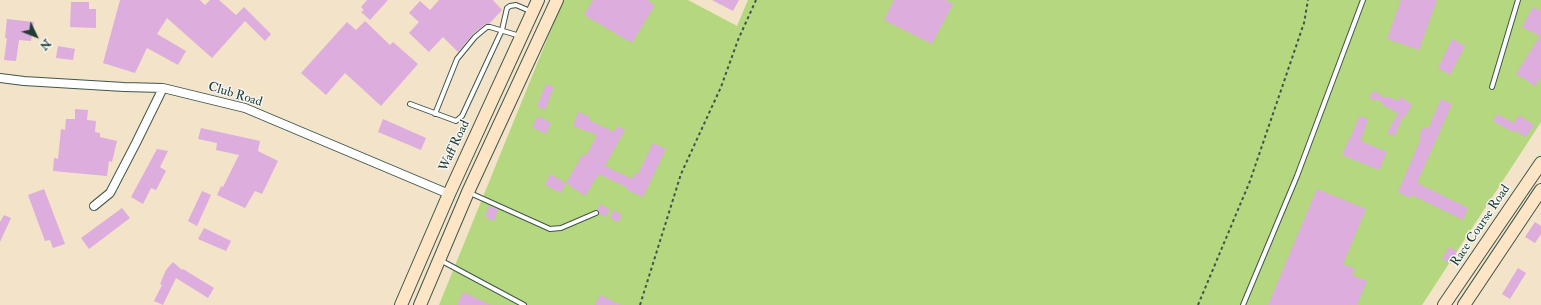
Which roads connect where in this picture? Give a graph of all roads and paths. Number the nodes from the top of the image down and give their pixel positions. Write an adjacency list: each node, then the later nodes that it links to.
1 (538, 0): 7 (street, Waff Road)
2 (557, 0): 17 (street)
3 (756, 0): 25 (path)
4 (1308, 0): 26 (path)
5 (1364, 0): 27 (lane)
6 (1518, 0): 11 (lane)
7 (532, 12): 8 (lane); 9 (street, Waff Road)
8 (502, 30): 9 (lane); 14 (lane); 14 (lane)
9 (522, 36): 18 (street, Waff Road)
10 (0, 78): 12 (street, Club Road)
11 (1492, 87)
12 (163, 88): 18 (street, Club Road); 19 (street)
13 (410, 104): 14 (lane)
14 (435, 114)
15 (1541, 163): 28 (street, Race Course Road)
16 (1541, 190): 29 (street)
17 (468, 192): 20 (lane); 21 (street)
18 (449, 194): 22 (street, Waff Road)
19 (94, 206)
20 (596, 213)
21 (439, 260): 23 (street); 24 (lane)
22 (401, 305)
23 (420, 305)
24 (524, 305)
25 (640, 305)
26 (1198, 305)
27 (1243, 305)
28 (1444, 305)
29 (1464, 305)

